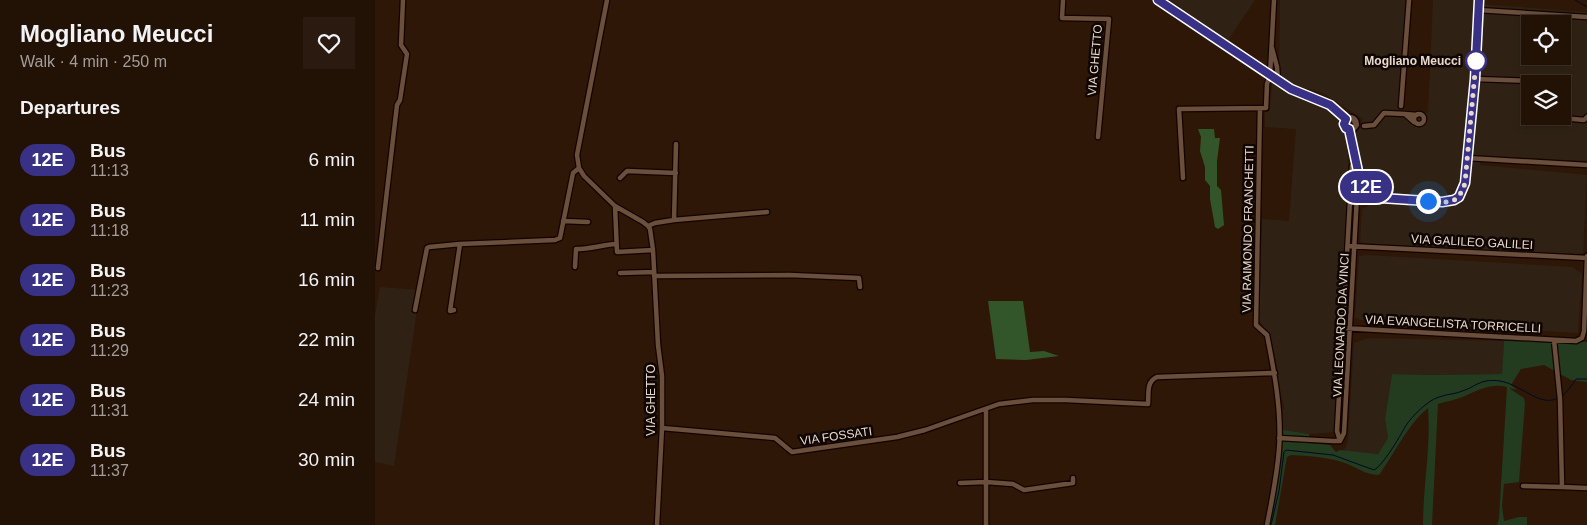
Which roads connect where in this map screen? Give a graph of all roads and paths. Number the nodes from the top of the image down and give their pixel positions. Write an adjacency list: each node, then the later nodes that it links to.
1 (403, 0): 49 (street)
2 (607, 0): 31 (street)
3 (1063, 0): 26 (street, VIA GHETTO)
4 (1158, 0): 11 (main road)
5 (1274, 0): 10 (street)
6 (1409, 0): 15 (street)
7 (1479, 0): 8 (main road)
8 (1478, 10): 9 (street); 12 (main road)
9 (1587, 17)
10 (1271, 44): 11 (street); 13 (street)
11 (1270, 75): 13 (main road); 16 (street, VIA RAIMONDO FRANCHETTI)
12 (1475, 79): 14 (street); 29 (main road)
13 (1278, 80): 20 (main road)
14 (1521, 81)
15 (1401, 106)
16 (1260, 108): 34 (street); 59 (street, VIA RAIMONDO FRANCHETTI)
17 (1405, 114): 18 (street); 23 (street); 24 (street)
18 (1417, 115): 23 (street); 23 (street)
19 (1587, 117): 22 (street)
20 (1346, 119): 21 (main road); 25 (main road)
21 (1354, 119): 24 (street); 25 (main road)
22 (1571, 119)
23 (1414, 123)
24 (1364, 126): 25 (street)
25 (1352, 129): 28 (main road)
26 (1098, 137)
27 (676, 144): 32 (street)
28 (1356, 158): 35 (main road); 44 (street)
29 (1467, 158): 30 (street); 35 (main road)
30 (1587, 165)
31 (579, 168): 36 (street); 38 (street)
32 (675, 173): 33 (street); 39 (street)
33 (620, 178)
34 (1183, 178)
35 (1363, 193): 45 (street, VIA LEONARDO DA VINCI)
36 (615, 206): 41 (street); 43 (street)
37 (767, 212): 39 (street)
38 (563, 220): 40 (street); 42 (street)
39 (674, 220): 41 (street)
40 (588, 222)
41 (648, 226): 46 (street, VIA GHETTO)
42 (459, 244): 53 (street); 54 (street)
43 (616, 244): 46 (street); 48 (street)
44 (1348, 246): 45 (street, VIA GALILEO GALILEI); 55 (street)
45 (1355, 246): 47 (street, VIA GALILEO GALILEI); 56 (street, VIA LEONARDO DA VINCI)
46 (653, 250): 51 (street, VIA GHETTO)
47 (1587, 257): 57 (street, VIA GALILEO GALILEI)
48 (575, 267)
49 (378, 268)
50 (620, 274): 51 (street)
51 (654, 274): 52 (street); 61 (street, VIA GHETTO)
52 (860, 287)
53 (415, 310)
54 (454, 310)
55 (1343, 328): 56 (street, VIA EVANGELISTA TORRICELLI); 63 (street)
56 (1350, 328): 58 (street, VIA EVANGELISTA TORRICELLI); 63 (street, VIA LEONARDO DA VINCI)
57 (1584, 331): 58 (street, VIA EVANGELISTA TORRICELLI)
58 (1554, 340): 68 (street, VIA EVANGELISTA TORRICELLI)
59 (1275, 373): 60 (street, VIA FOSSATI); 62 (street)
60 (986, 410): 61 (street, VIA FOSSATI); 65 (street)
61 (662, 428): 70 (street, VIA GHETTO)
62 (1279, 438): 63 (street); 72 (street)
63 (1340, 440)
64 (1073, 478): 65 (street)
65 (986, 482): 66 (street); 71 (street)
66 (960, 483)
67 (1523, 486): 68 (street)
68 (1562, 487): 69 (street)
69 (1587, 488)
70 (657, 525)
71 (986, 525)
72 (1267, 525)

